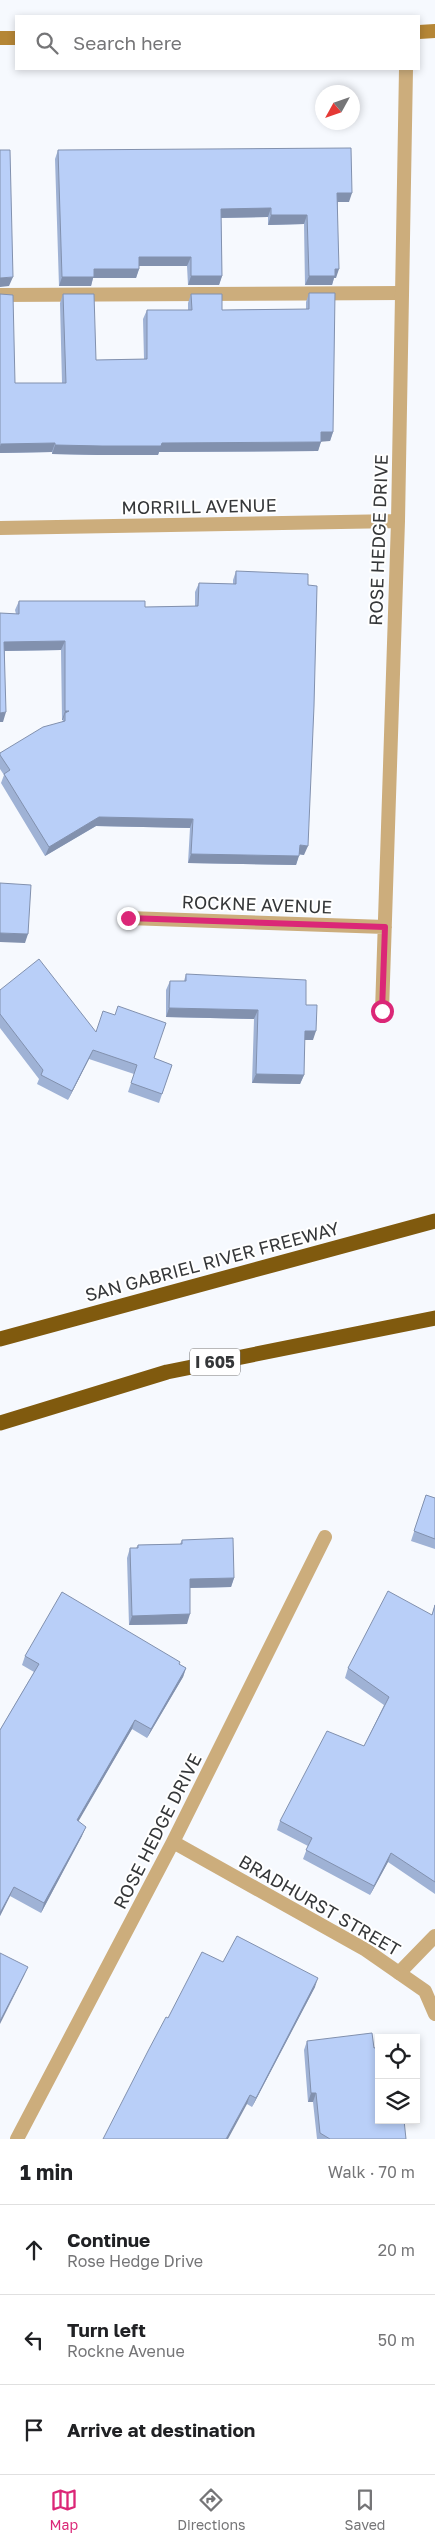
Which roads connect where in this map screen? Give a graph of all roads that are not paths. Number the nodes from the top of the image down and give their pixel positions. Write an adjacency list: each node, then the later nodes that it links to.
1 (435, 31): 2 (main road)
2 (420, 32)
3 (0, 38): 4 (main road)
4 (15, 38)
5 (406, 70): 6 (street, ROSE HEDGE DRIVE)
6 (402, 294): 7 (street); 8 (street, ROSE HEDGE DRIVE)
7 (0, 295)
8 (398, 521): 9 (street, MORRILL AVENUE); 11 (street, ROSE HEDGE DRIVE)
9 (0, 528)
10 (128, 918): 11 (street, ROCKNE AVENUE)
11 (385, 927): 12 (street, ROSE HEDGE DRIVE)
12 (382, 1011)
13 (435, 1221): 15 (highway, SAN GABRIEL RIVER FREEWAY)
14 (435, 1318): 16 (highway, I 605)
15 (0, 1339)
16 (0, 1423)
17 (325, 1537): 18 (street, ROSE HEDGE DRIVE)
18 (173, 1842): 20 (street, BRADHURST STREET); 22 (street, ROSE HEDGE DRIVE)
19 (435, 1936): 20 (street)
20 (399, 1973): 21 (street, BRADHURST STREET)
21 (435, 2014)
22 (17, 2139)

